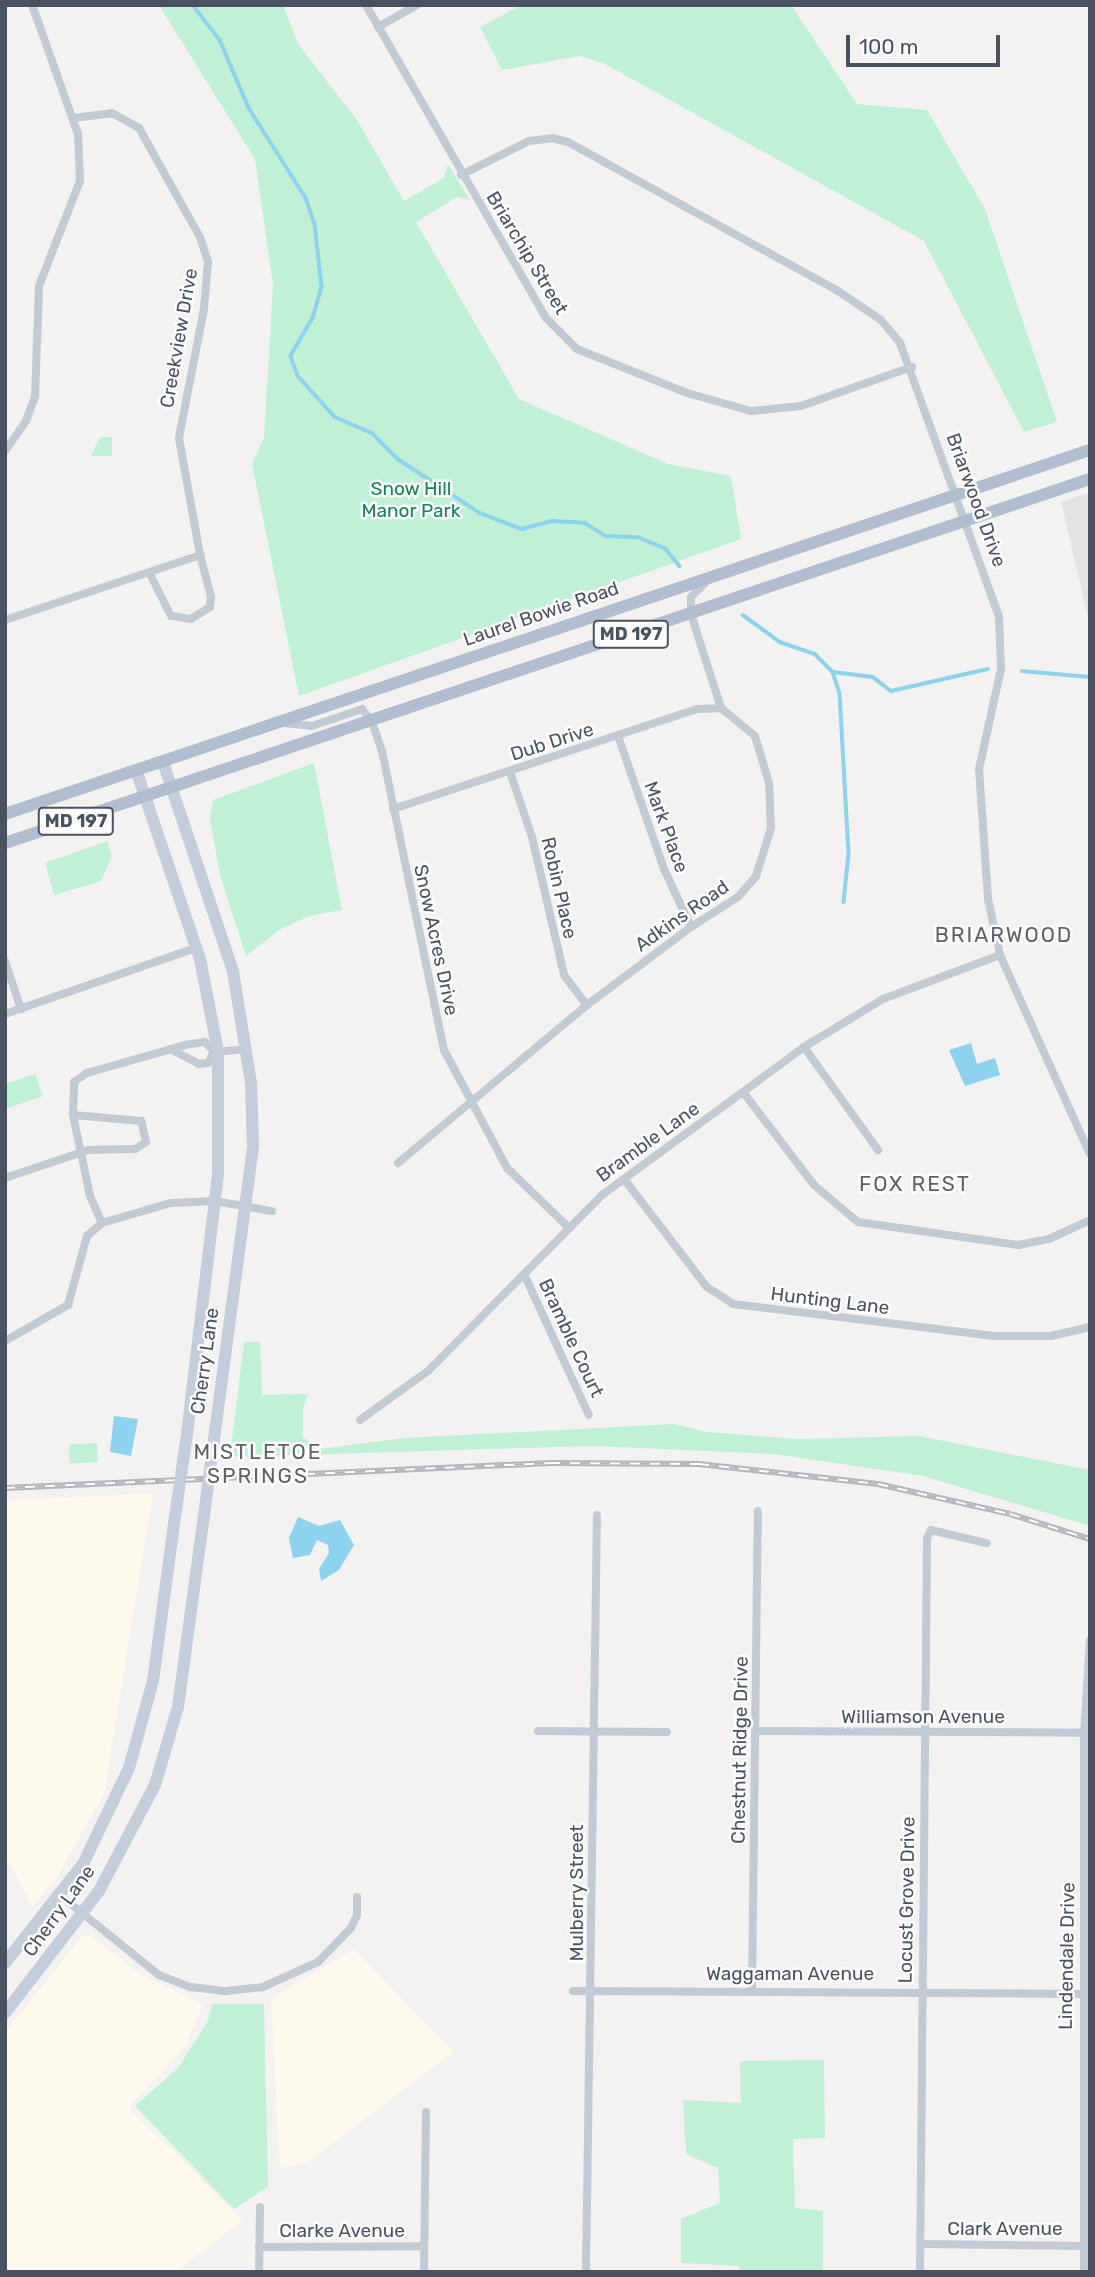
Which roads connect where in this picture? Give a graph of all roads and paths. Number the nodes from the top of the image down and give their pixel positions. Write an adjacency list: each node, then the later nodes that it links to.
1 (32, 5): 5 (street)
2 (366, 5): 4 (street, Briarchip Street)
3 (417, 5): 4 (street)
4 (378, 27): 6 (street, Briarchip Street)
5 (74, 118): 9 (street); 13 (street, Creekview Drive)
6 (461, 175): 7 (street, Briarwood Drive); 7 (street, Briarchip Street)
7 (912, 367): 11 (street, Briarwood Drive)
8 (1090, 450): 11 (main road, Laurel Bowie Road / MD 197)
9 (5, 451)
10 (1090, 479): 12 (main road, MD 197)
11 (957, 495): 12 (street, Briarwood Drive); 15 (main road, Laurel Bowie Road / MD 197)
12 (966, 521): 16 (main road, MD 197); 32 (street, Briarwood Drive)
13 (200, 555): 14 (street); 14 (street, Creekview Drive)
14 (150, 574): 17 (street)
15 (712, 577): 16 (street); 20 (main road, Laurel Bowie Road / MD 197)
16 (691, 614): 18 (street); 19 (main road, MD 197)
17 (5, 620)
18 (721, 708): 21 (street, Dub Drive); 30 (street, Adkins Road)
19 (372, 722): 20 (street); 25 (main road, MD 197); 27 (street, Snow Acres Drive)
20 (282, 723): 22 (main road, Laurel Bowie Road / MD 197)
21 (618, 736): 24 (street, Dub Drive); 30 (street, Mark Place)
22 (163, 762): 23 (main road, Laurel Bowie Road / MD 197); 25 (main road, Cherry Lane)
23 (136, 770): 26 (main road, Cherry Lane); 28 (main road, Laurel Bowie Road / MD 197)
24 (510, 772): 27 (street, Dub Drive); 34 (street, Robin Place)
25 (173, 789): 26 (main road, MD 197); 39 (main road, Cherry Lane)
26 (146, 799): 29 (main road, MD 197); 31 (main road, Cherry Lane)
27 (393, 809): 42 (street, Snow Acres Drive)
28 (5, 814)
29 (5, 843)
30 (691, 927): 34 (street, Adkins Road)
31 (196, 948): 35 (street); 40 (main road, Cherry Lane)
32 (1000, 956): 37 (street, Bramble Lane); 46 (street, Briarwood Drive)
33 (5, 961): 35 (street)
34 (587, 1005): 42 (street, Adkins Road)
35 (21, 1009): 36 (street)
36 (5, 1014)
37 (804, 1046): 41 (street, Bramble Lane); 44 (street)
38 (170, 1049): 40 (street); 40 (street); 43 (street)
39 (247, 1049): 40 (street); 51 (main road, Cherry Lane)
40 (216, 1052): 50 (main road, Cherry Lane)
41 (743, 1092): 49 (street, Bramble Lane); 53 (street)
42 (471, 1104): 47 (street, Adkins Road); 55 (street, Snow Acres Drive)
43 (73, 1115): 45 (street); 45 (street)
44 (878, 1150)
45 (81, 1153): 48 (street); 54 (street)
46 (1090, 1154)
47 (398, 1164)
48 (5, 1178)
49 (624, 1179): 55 (street, Bramble Lane); 57 (street, Hunting Lane)
50 (215, 1201): 51 (street); 54 (street); 71 (main road, Cherry Lane, bridge)
51 (246, 1206): 52 (street); 73 (main road, Cherry Lane, bridge)
52 (272, 1211)
53 (1090, 1220)
54 (103, 1223): 58 (street)
55 (567, 1226): 56 (street, Bramble Lane)
56 (524, 1274): 59 (street, Bramble Court); 60 (street, Bramble Lane)
57 (1090, 1327)
58 (5, 1341)
59 (589, 1415)
60 (360, 1420)
61 (758, 1511): 67 (street, Chestnut Ridge Drive)
62 (597, 1515): 66 (street, Mulberry Street)
63 (986, 1542): 69 (street, Locust Grove Drive)
64 (1090, 1640): 70 (street, Lindendale Drive)
65 (538, 1731): 66 (street)
66 (593, 1731): 68 (street); 76 (street, Mulberry Street)
67 (757, 1731): 69 (street, Williamson Avenue); 75 (street, Chestnut Ridge Drive)
68 (667, 1732)
69 (925, 1733): 70 (street, Williamson Avenue); 78 (street, Locust Grove Drive)
70 (1087, 1733): 79 (street, Lindendale Drive)
71 (61, 1896): 73 (street); 74 (main road, Cherry Lane)
72 (357, 1897): 73 (street)
73 (82, 1914): 80 (main road, Cherry Lane)
74 (5, 1963)
75 (752, 1989): 76 (street, Waggaman Avenue); 78 (street, Waggaman Avenue)
76 (592, 1990): 77 (street, Waggaman Avenue); 89 (street, Mulberry Street)
77 (573, 1991)
78 (922, 1993): 79 (street, Waggaman Avenue); 83 (street, Locust Grove Drive)
79 (1086, 1994): 85 (street, Lindendale Drive)
80 (5, 2012)
81 (426, 2112): 84 (street)
82 (260, 2207): 86 (street)
83 (921, 2244): 85 (street, Clark Avenue); 90 (street, Locust Grove Drive)
84 (424, 2246): 86 (street, Clarke Avenue); 88 (street)
85 (1087, 2246): 91 (street, Lindendale Drive)
86 (259, 2247): 87 (street)
87 (259, 2272)
88 (424, 2272)
89 (586, 2272)
90 (920, 2272)
91 (1084, 2272)

